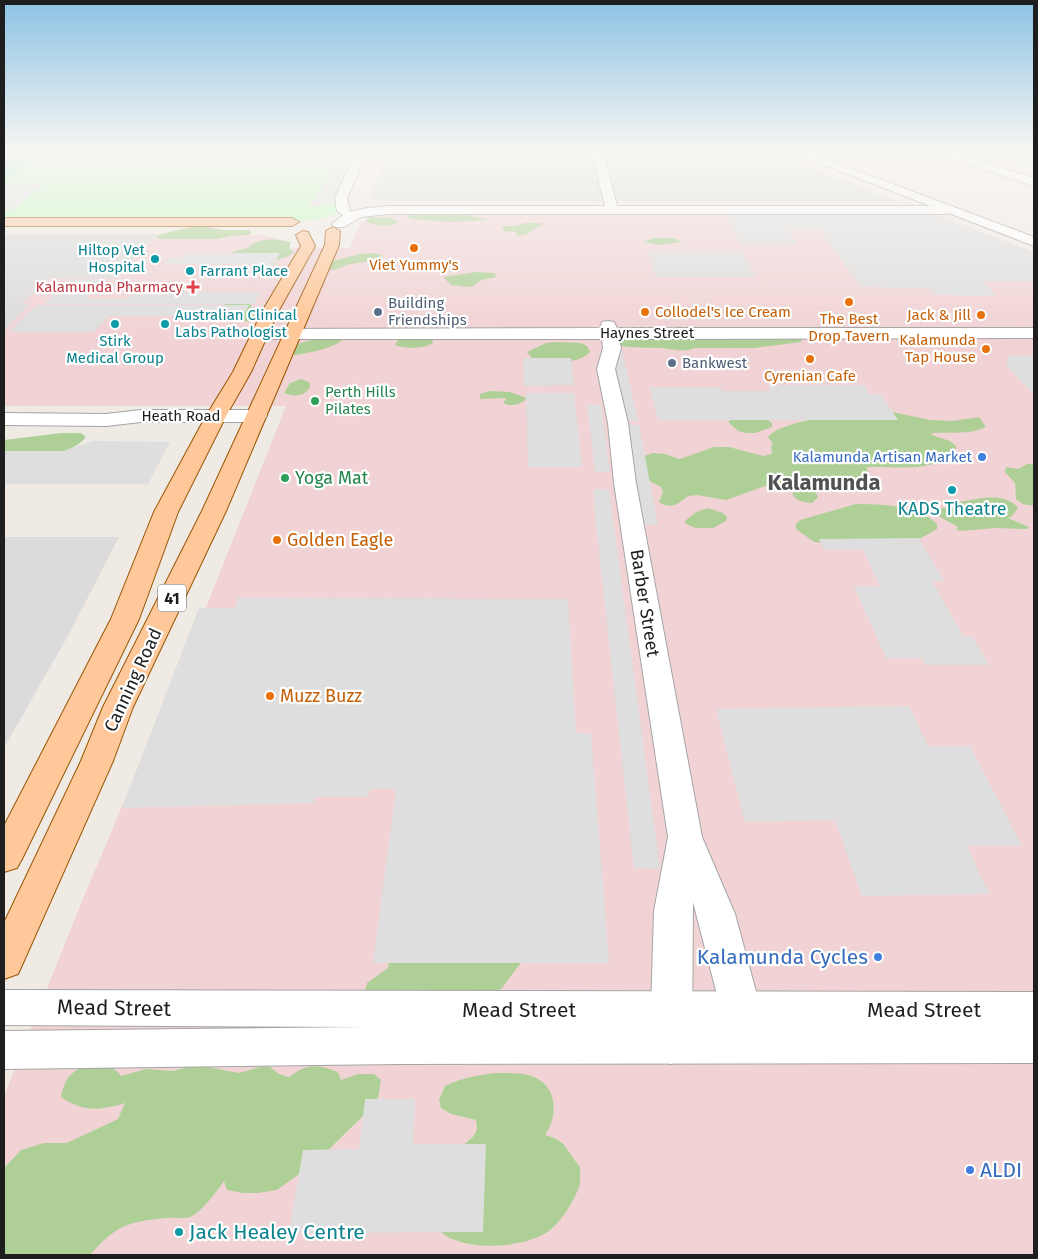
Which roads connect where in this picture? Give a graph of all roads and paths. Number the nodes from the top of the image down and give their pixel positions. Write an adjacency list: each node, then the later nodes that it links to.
1 (338, 211): 4 (street)
2 (406, 211): 4 (street)
3 (949, 211): 9 (street)
4 (335, 220): 7 (main road); 12 (main road, Canning Road / 41)
5 (4, 222): 6 (main road)
6 (84, 225): 7 (main road); 8 (main road)
7 (296, 227): 11 (main road, Canning Road / 41)
8 (4, 228)
9 (1034, 242)
10 (1034, 326): 13 (street, Haynes Street)
11 (262, 330): 12 (street, Haynes Street); 17 (main road, Canning Road / 41)
12 (293, 330): 15 (street, Haynes Street); 18 (main road, Canning Road / 41)
13 (609, 330): 14 (street, Haynes Street); 15 (street, Haynes Street); 15 (street)
14 (1034, 333)
15 (592, 346): 21 (street, Barber Street)
16 (4, 419): 17 (street, Heath Road)
17 (213, 422): 18 (street, Heath Road); 19 (main road, Canning Road / 41)
18 (254, 422): 20 (main road, Canning Road / 41)
19 (180, 487): 20 (main road); 22 (main road, Canning Road / 41)
20 (225, 488): 23 (main road, Canning Road / 41)
21 (684, 837): 26 (street, Barber Street); 27 (street, Barber Street)
22 (4, 859)
23 (4, 963)
24 (4, 1006): 27 (street, Mead Street)
25 (1034, 1010): 26 (street, Mead Street)
26 (744, 1027): 27 (street, Mead Street); 28 (street, Mead Street)
27 (671, 1028): 29 (street, Mead Street)
28 (1034, 1044)
29 (4, 1050)

